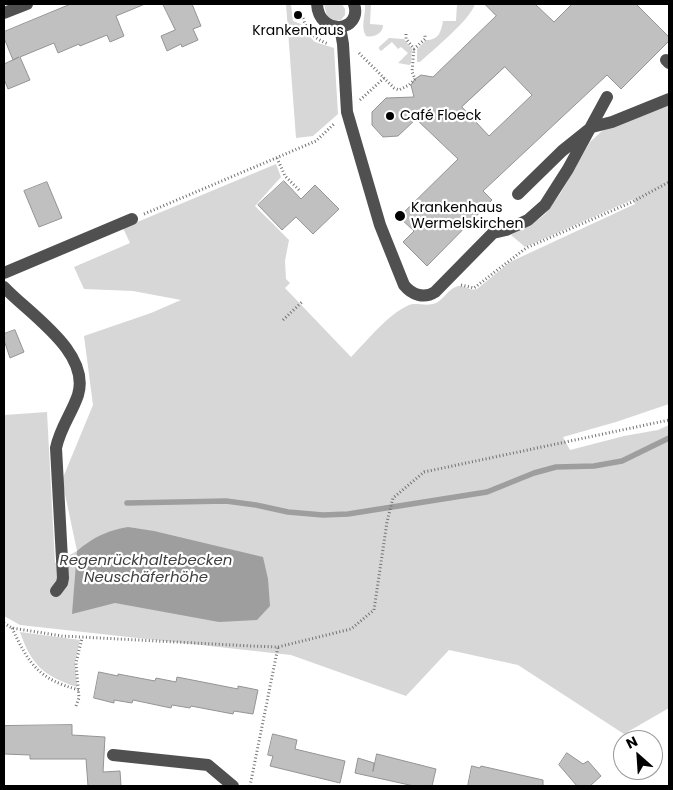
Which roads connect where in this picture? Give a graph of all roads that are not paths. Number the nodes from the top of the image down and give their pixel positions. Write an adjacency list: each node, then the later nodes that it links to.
1 (27, 4): 4 (street)
2 (317, 4): 5 (street)
3 (354, 4): 5 (street)
4 (4, 13)
5 (340, 27): 8 (street)
6 (607, 97): 8 (street)
7 (669, 100): 8 (street)
8 (592, 128): 9 (street)
9 (518, 194)
10 (132, 219): 11 (street)
11 (4, 273)
12 (4, 286): 13 (street)
13 (56, 592)
14 (113, 755): 15 (street)
15 (233, 786)

